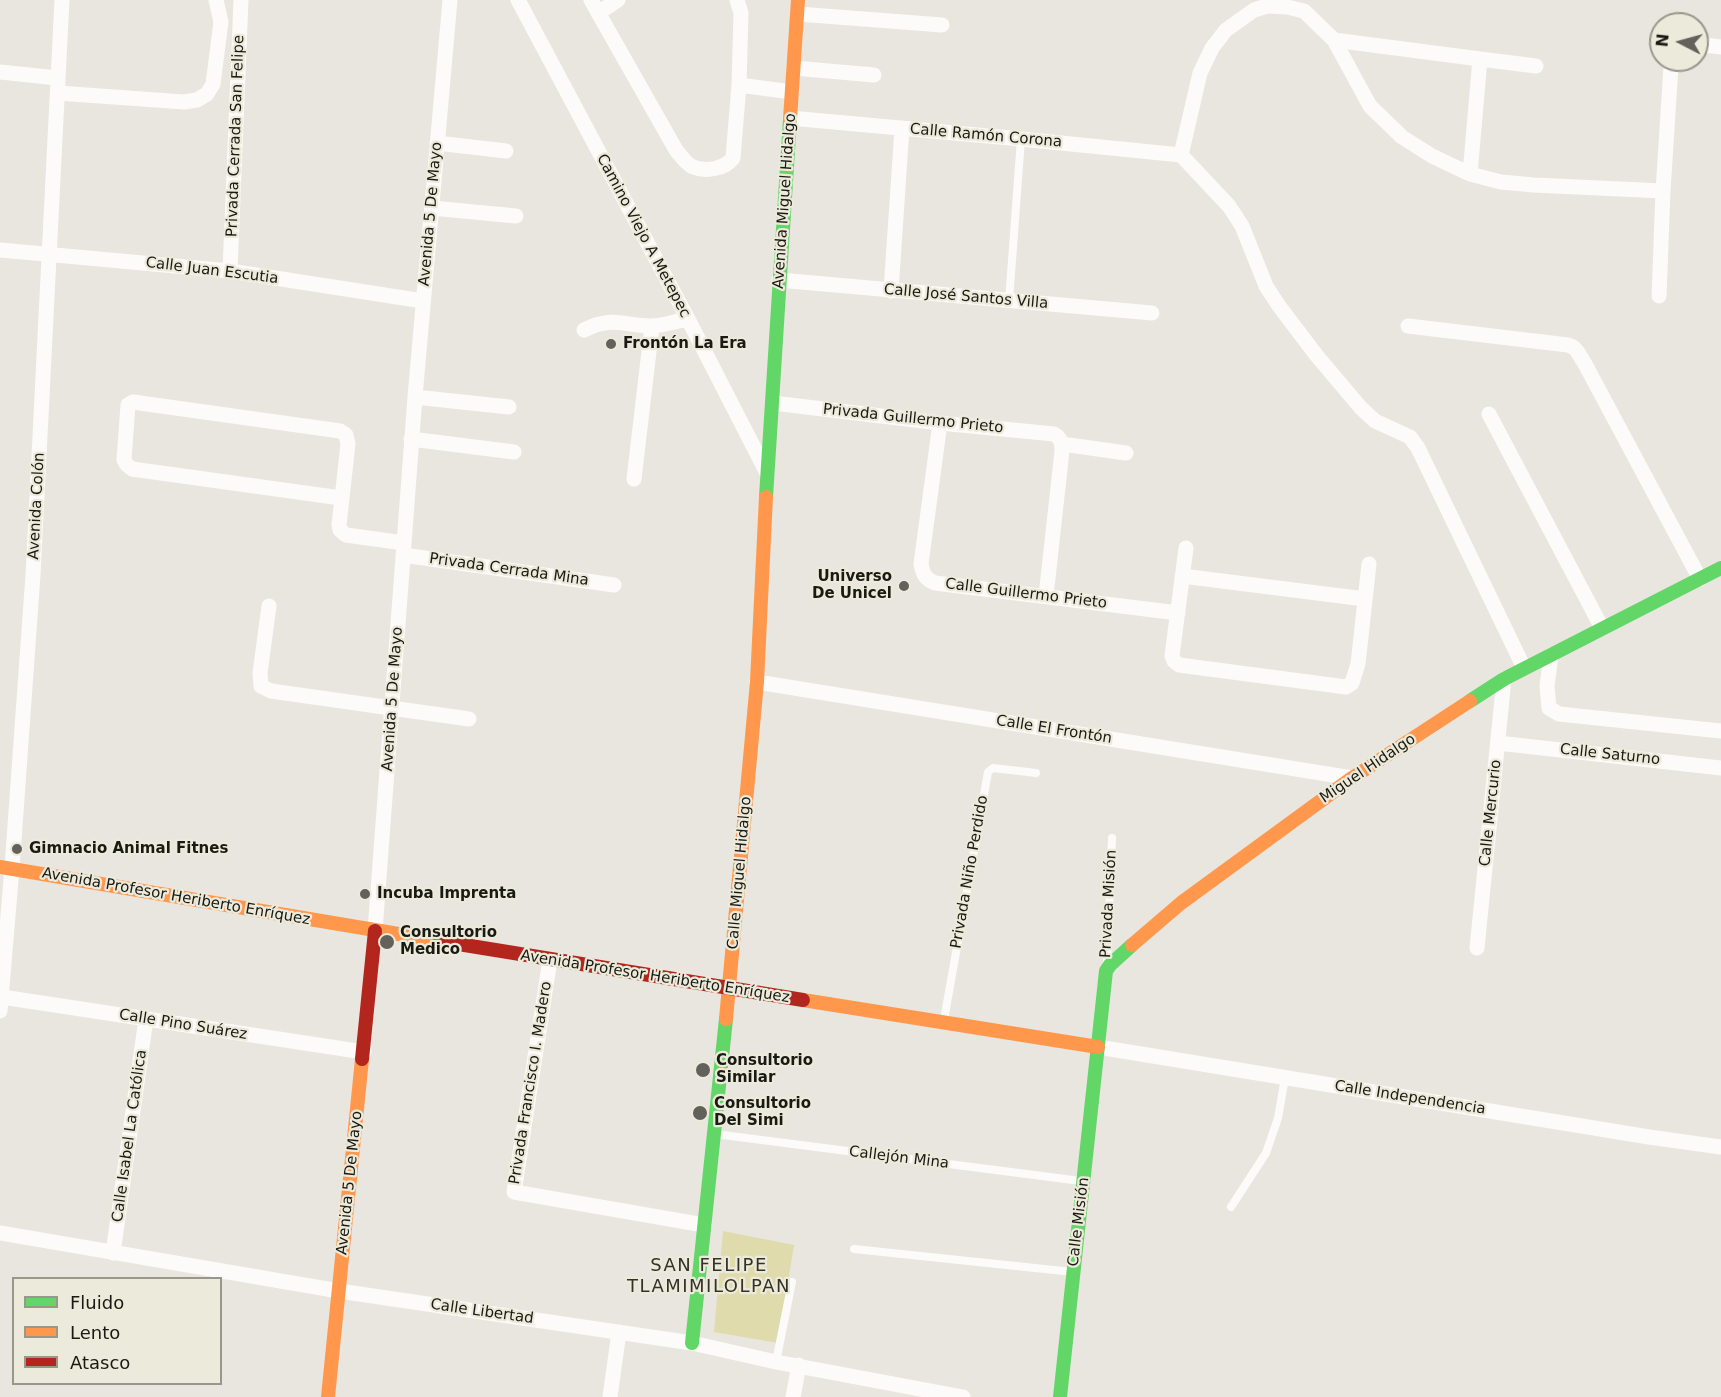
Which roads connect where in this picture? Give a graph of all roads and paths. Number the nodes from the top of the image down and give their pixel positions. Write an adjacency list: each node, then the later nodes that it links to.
1 (62, 0): 19 (street, Avenida Colón)
2 (216, 0): 19 (street)
3 (241, 0): 33 (street, Privada Cerrada San Felipe)
4 (450, 0): 24 (street, Avenida 5 De Mayo)
5 (518, 0): 40 (street, Camino Viejo A Metepec)
6 (618, 0): 8 (street)
7 (737, 0): 18 (street)
8 (594, 7): 18 (street)
9 (798, 7): 10 (street); 14 (main road, Avenida Miguel Hidalgo)
10 (942, 25)
11 (1334, 40): 12 (street); 26 (street); 27 (street)
12 (1480, 59): 13 (street); 27 (street)
13 (1536, 66)
14 (794, 68): 17 (street); 20 (main road, Avenida Miguel Hidalgo)
15 (0, 72): 19 (street)
16 (1671, 72): 28 (street)
17 (874, 75)
18 (739, 85): 20 (street)
19 (58, 86): 32 (street, Avenida Colón)
20 (792, 92): 21 (main road, Avenida Miguel Hidalgo)
21 (790, 118): 22 (street, Calle Ramón Corona); 34 (main road, Avenida Miguel Hidalgo)
22 (902, 128): 23 (street, Calle Ramón Corona); 35 (street)
23 (1022, 139): 26 (street, Calle Ramón Corona); 37 (lane)
24 (437, 143): 25 (street); 29 (street, Avenida 5 De Mayo)
25 (506, 151)
26 (1181, 155): 69 (street)
27 (1470, 174): 28 (street)
28 (1663, 191): 36 (street)
29 (432, 208): 30 (street); 38 (street, Avenida 5 De Mayo)
30 (516, 216)
31 (0, 250): 32 (street, Calle Juan Escutia)
32 (49, 254): 33 (street, Calle Juan Escutia); 80 (street, Avenida Colón)
33 (230, 271): 38 (street, Calle Juan Escutia)
34 (780, 280): 35 (street, Calle José Santos Villa); 45 (main road, Avenida Miguel Hidalgo)
35 (891, 291): 37 (street, Calle José Santos Villa)
36 (1659, 296)
37 (1009, 301): 39 (street, Calle José Santos Villa)
38 (423, 302): 44 (street, Avenida 5 De Mayo)
39 (1152, 313)
40 (688, 319): 41 (street); 53 (street, Camino Viejo A Metepec)
41 (652, 326): 43 (street); 54 (street)
42 (1408, 326): 61 (street)
43 (584, 330)
44 (415, 397): 46 (street); 49 (street, Avenida 5 De Mayo)
45 (773, 403): 48 (street, Privada Guillermo Prieto); 53 (main road, Calle Miguel Hidalgo)
46 (509, 407)
47 (1489, 414): 67 (street)
48 (940, 423): 50 (street, Privada Guillermo Prieto); 63 (street, Calle Guillermo Prieto)
49 (411, 439): 51 (street); 57 (street, Avenida 5 De Mayo)
50 (1058, 439): 52 (street, Privada Guillermo Prieto); 63 (street)
51 (514, 452)
52 (1126, 453)
53 (767, 473): 71 (main road, Calle Miguel Hidalgo)
54 (634, 479)
55 (341, 498): 55 (street); 57 (street, Privada Cerrada Mina)
56 (1186, 548): 60 (street)
57 (404, 549): 62 (street, Privada Cerrada Mina); 72 (street, Avenida 5 De Mayo)
58 (1369, 564): 64 (street)
59 (1721, 568): 61 (main road, Miguel Hidalgo)
60 (1182, 576): 64 (street); 66 (street)
61 (1700, 579): 67 (main road, Miguel Hidalgo)
62 (614, 585)
63 (1046, 596): 66 (street, Calle Guillermo Prieto)
64 (1365, 598): 66 (street)
65 (269, 606): 72 (street)
66 (1178, 613)
67 (1602, 628): 68 (main road, Miguel Hidalgo)
68 (1551, 655): 69 (main road, Miguel Hidalgo); 74 (street)
69 (1524, 668): 70 (main road, Miguel Hidalgo)
70 (1504, 679): 75 (street, Calle Mercurio); 78 (main road, Miguel Hidalgo)
71 (757, 682): 78 (street, Calle El Frontón); 85 (main road, Calle Miguel Hidalgo)
72 (392, 709): 73 (street); 81 (street, Avenida 5 De Mayo)
73 (470, 719)
74 (1721, 731)
75 (1498, 743): 76 (street, Calle Saturno); 82 (street, Calle Mercurio)
76 (1721, 768)
77 (1036, 773): 88 (lane, Privada Niño Perdido)
78 (1352, 778): 84 (main road, Miguel Hidalgo)
79 (1112, 838): 84 (lane, Privada Misión)
80 (6, 868): 81 (main road, Avenida Profesor Heriberto Enríquez); 86 (street, Avenida Colón)
81 (375, 931): 83 (main road, Avenida Profesor Heriberto Enríquez); 90 (main road, Avenida 5 De Mayo)
82 (1477, 948)
83 (550, 960): 85 (main road, Avenida Profesor Heriberto Enríquez); 96 (street, Privada Francisco I. Madero)
84 (1106, 971): 89 (main road)
85 (729, 990): 88 (main road, Avenida Profesor Heriberto Enríquez); 92 (main road, Calle Miguel Hidalgo)
86 (1, 1004): 87 (street, Calle Pino Suárez)
87 (146, 1019): 90 (street, Calle Pino Suárez); 99 (street, Calle Isabel La Católica)
88 (944, 1022): 89 (main road, Avenida Profesor Heriberto Enríquez)
89 (1098, 1047): 91 (street, Calle Independencia); 94 (main road, Calle Misión)
90 (364, 1052): 102 (main road, Avenida 5 De Mayo)
91 (1285, 1078): 93 (street, Calle Independencia); 95 (lane)
92 (714, 1134): 94 (lane, Callejón Mina); 96 (main road, Calle Miguel Hidalgo)
93 (1721, 1147)
94 (1084, 1181): 100 (main road, Calle Misión)
95 (1231, 1207)
96 (704, 1225): 104 (main road, Calle Miguel Hidalgo)
97 (0, 1233): 99 (street, Calle Libertad)
98 (854, 1249): 100 (lane)
99 (113, 1253): 102 (street, Calle Libertad)
100 (1072, 1272): 111 (main road, Calle Misión)
101 (792, 1282): 105 (lane)
102 (339, 1292): 103 (street, Calle Libertad); 107 (main road, Avenida 5 De Mayo)
103 (619, 1332): 104 (street, Calle Libertad); 108 (street)
104 (692, 1343): 105 (street, Calle Libertad)
105 (776, 1362): 106 (street, Calle Libertad)
106 (799, 1365): 109 (street); 110 (street, Calle Libertad)
107 (328, 1397)
108 (610, 1397)
109 (793, 1397)
110 (963, 1397)
111 (1060, 1397)

